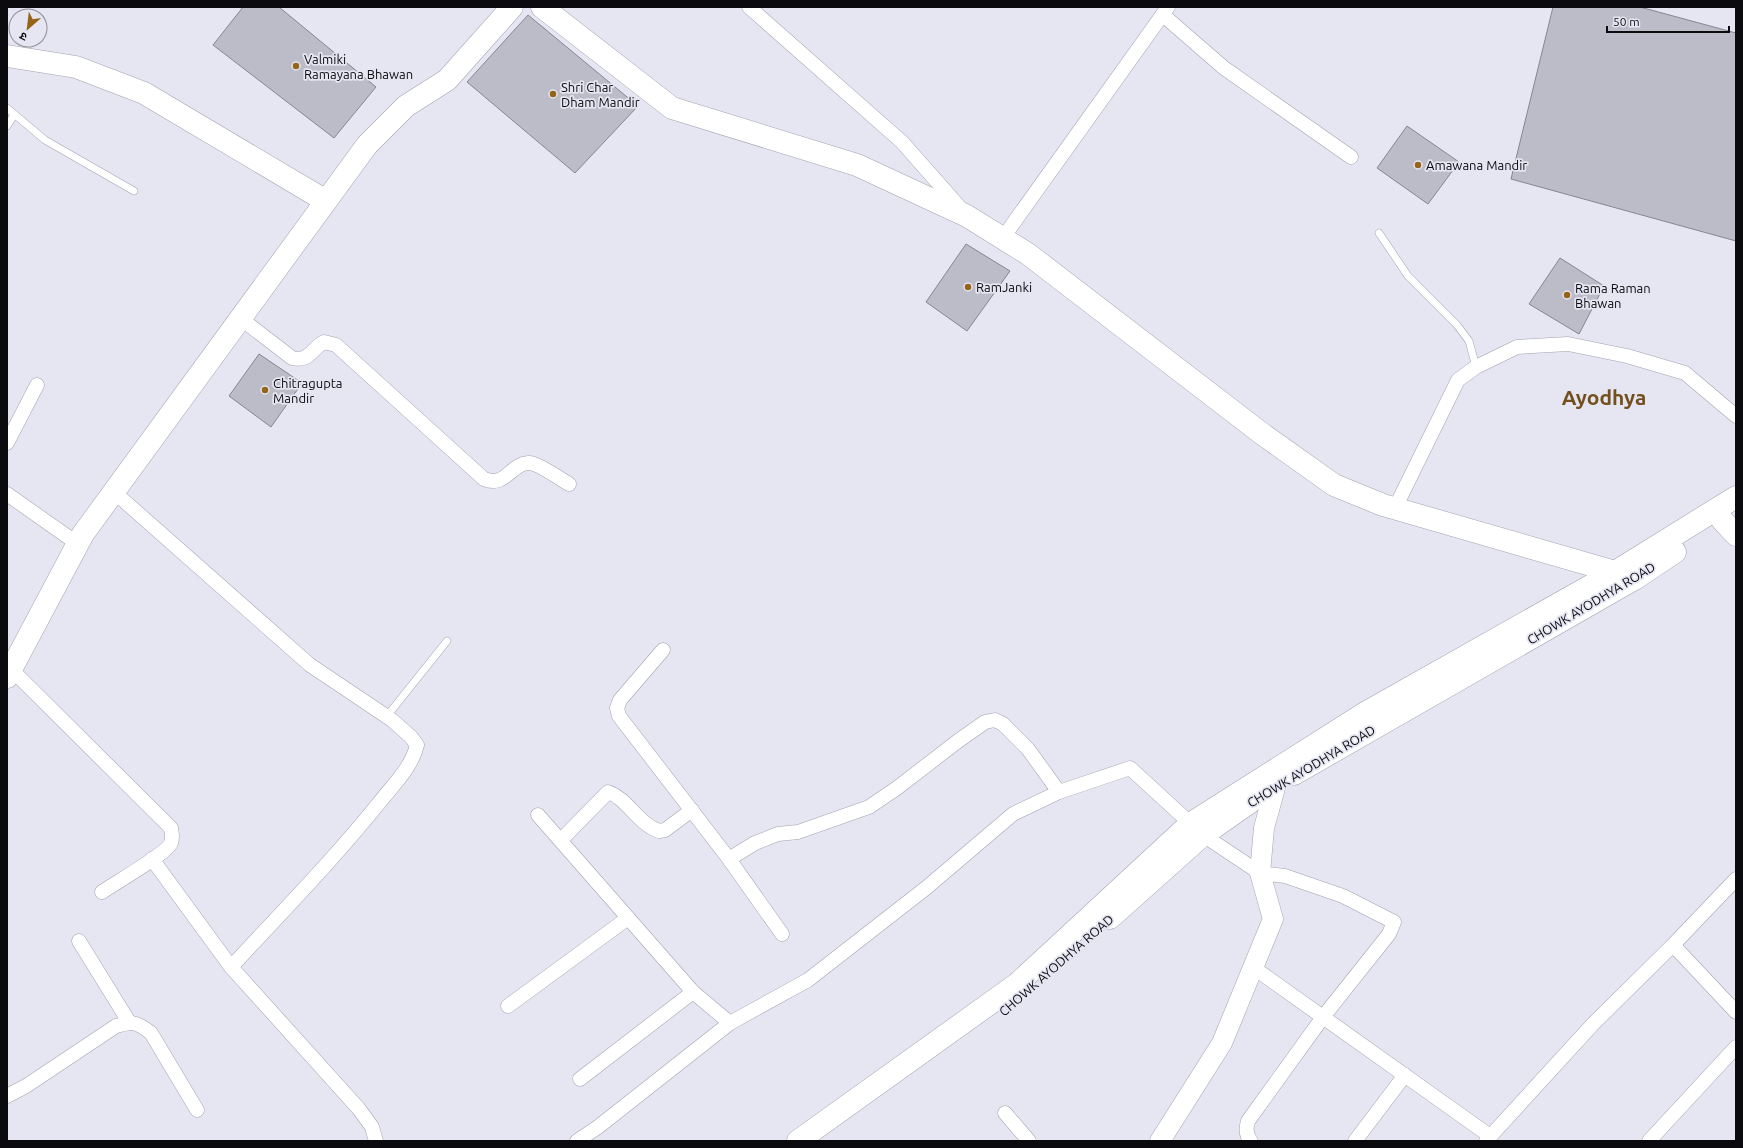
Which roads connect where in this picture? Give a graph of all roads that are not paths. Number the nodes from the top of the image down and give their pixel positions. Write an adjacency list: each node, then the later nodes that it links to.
1 (512, 7): 11 (main road)
2 (542, 7): 12 (main road)
3 (749, 7): 12 (street)
4 (1165, 11): 9 (street); 14 (street)
5 (7, 56): 11 (main road)
6 (7, 108): 7 (lane)
7 (14, 114): 8 (lane); 10 (lane)
8 (7, 126)
9 (1351, 157)
10 (134, 191)
11 (326, 201): 15 (main road)
12 (967, 216): 14 (main road)
13 (1379, 233): 16 (lane)
14 (1002, 239): 24 (main road)
15 (240, 318): 20 (street); 21 (main road)
16 (1476, 367): 18 (street); 24 (street)
17 (37, 385): 19 (street)
18 (1736, 416)
19 (7, 443)
20 (569, 484)
21 (114, 492): 26 (main road); 32 (street)
22 (7, 494): 26 (street)
23 (1736, 497): 27 (main road)
24 (1395, 508): 27 (main road)
25 (1731, 522): 28 (main road, CHOWK AYODHYA ROAD)
26 (78, 544): 31 (main road)
27 (1615, 572): 28 (main road); 37 (main road)
28 (1636, 578): 33 (main road, CHOWK AYODHYA ROAD)
29 (447, 641): 32 (lane)
30 (663, 650): 35 (street)
31 (9, 673): 39 (street)
32 (387, 716): 48 (street)
33 (1276, 784): 37 (main road, CHOWK AYODHYA ROAD); 41 (street)
34 (1059, 792): 37 (street); 40 (street); 55 (street)
35 (692, 810): 38 (street); 40 (street)
36 (538, 815): 38 (street)
37 (1196, 829): 41 (street); 65 (main road); 66 (main road, CHOWK AYODHYA ROAD)
38 (561, 840): 44 (street)
39 (152, 859): 43 (street); 48 (street)
40 (728, 859): 45 (street)
41 (1260, 873): 49 (street); 53 (street)
42 (1736, 879): 47 (street)
43 (102, 892)
44 (628, 918): 50 (street); 51 (street)
45 (782, 934)
46 (79, 941): 54 (street)
47 (1673, 945): 52 (street); 62 (street)
48 (230, 967): 63 (street)
49 (1254, 968): 53 (street); 68 (street)
50 (693, 992): 55 (street); 58 (street)
51 (508, 1006)
52 (1736, 1012)
53 (1323, 1017): 57 (street); 69 (street)
54 (130, 1022): 59 (street); 60 (street)
55 (730, 1023): 64 (street)
56 (1736, 1047): 71 (street)
57 (1405, 1075): 62 (street); 70 (street)
58 (580, 1079)
59 (7, 1096)
60 (197, 1110)
61 (1005, 1114): 67 (street)
62 (1488, 1139)
63 (376, 1141)
64 (577, 1141)
65 (798, 1141)
66 (824, 1141)
67 (1029, 1141)
68 (1160, 1141)
69 (1251, 1141)
70 (1355, 1141)
71 (1649, 1141)

